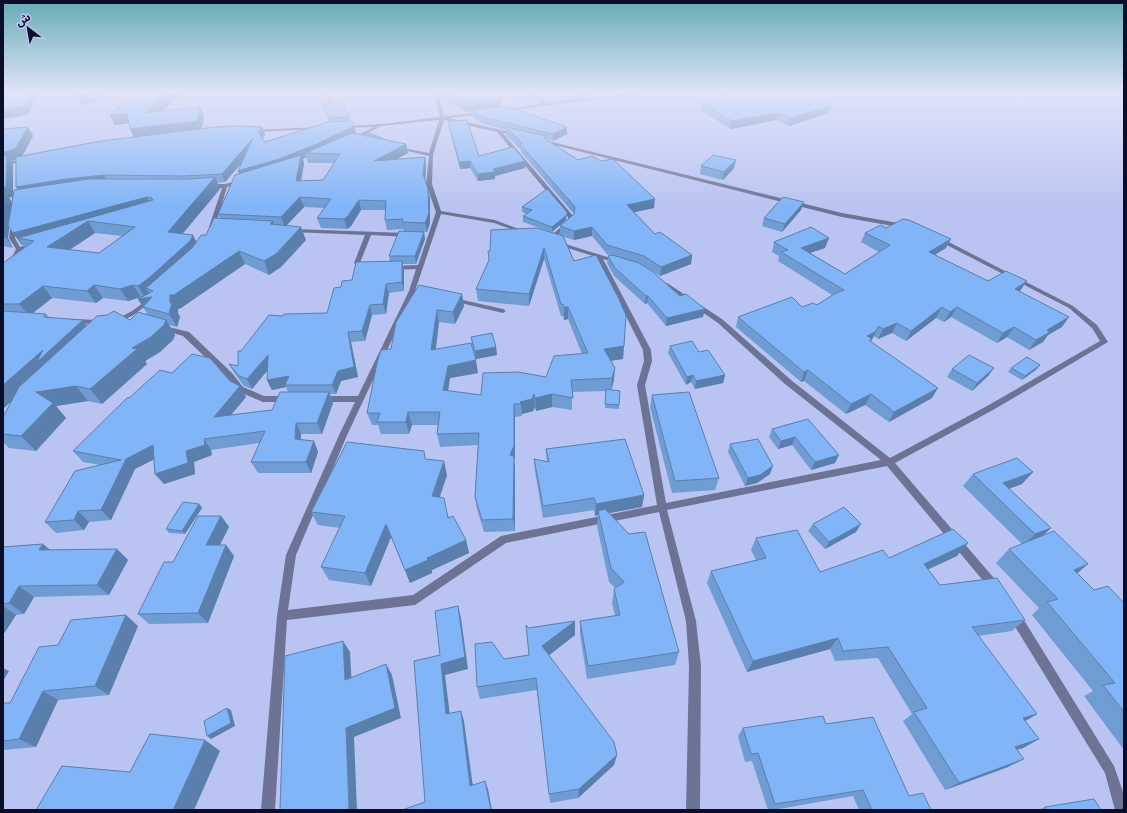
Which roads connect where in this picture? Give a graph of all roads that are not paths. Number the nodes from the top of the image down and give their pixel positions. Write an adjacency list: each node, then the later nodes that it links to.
1 (275, 130): 5 (street)
2 (372, 130): 7 (street)
3 (439, 130): 12 (street)
4 (498, 130): 6 (street); 27 (street)
5 (247, 131)
6 (521, 136)
7 (354, 139): 9 (street); 10 (street)
8 (536, 140): 22 (street)
9 (361, 141)
10 (347, 142)
11 (392, 147): 12 (street)
12 (432, 155): 20 (street)
13 (33, 159): 14 (street)
14 (18, 161): 15 (street); 16 (street)
15 (3, 164)
16 (17, 169)
17 (247, 180): 19 (street)
18 (206, 186): 19 (street)
19 (225, 186): 23 (street)
20 (439, 212): 27 (street); 33 (street)
21 (15, 213): 30 (street)
22 (908, 226)
23 (220, 228)
24 (282, 231): 25 (street)
25 (368, 235): 26 (street); 36 (street)
26 (414, 235)
27 (542, 238): 31 (street)
28 (936, 238): 48 (street)
29 (41, 243): 30 (street)
30 (19, 249): 34 (street)
31 (598, 255): 32 (street); 49 (street)
32 (627, 264)
33 (419, 267): 35 (street); 47 (street)
34 (3, 268)
35 (388, 268)
36 (373, 269)
37 (654, 277): 48 (street)
38 (156, 295): 42 (street)
39 (450, 299): 40 (street)
40 (503, 311)
41 (64, 321): 42 (street)
42 (110, 322): 43 (street)
43 (132, 323)
44 (153, 325): 45 (street)
45 (293, 399)
46 (315, 399): 47 (street)
47 (360, 399): 52 (street)
48 (889, 462): 49 (street); 50 (street)
49 (662, 507): 52 (street); 54 (street)
50 (1002, 595)
51 (1010, 609): 55 (street)
52 (282, 616): 53 (street)
53 (268, 810)
54 (693, 810)
55 (1122, 810)

